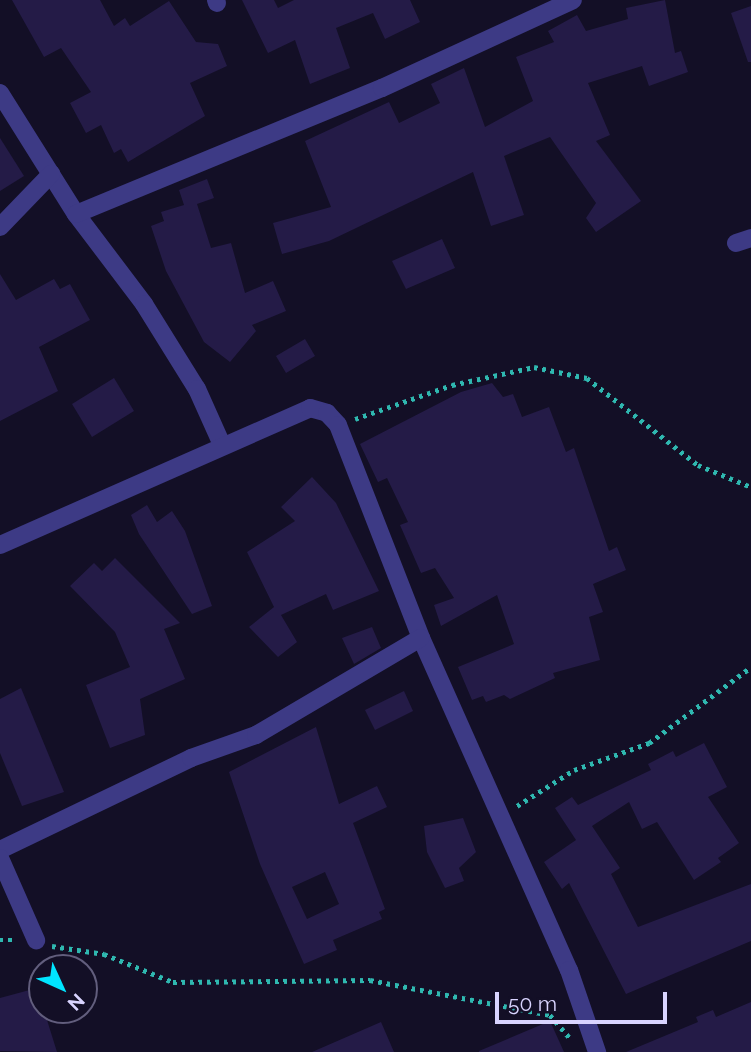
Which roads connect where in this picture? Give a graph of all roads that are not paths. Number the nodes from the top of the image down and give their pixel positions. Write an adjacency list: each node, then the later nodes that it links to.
1 (573, 0): 4 (street)
2 (0, 93): 3 (street)
3 (51, 174): 4 (street); 5 (street)
4 (76, 214): 6 (street)
5 (0, 227)
6 (222, 445): 7 (street); 8 (street)
7 (0, 545)
8 (421, 638): 9 (street); 12 (street)
9 (0, 850)
10 (0, 858): 11 (street)
11 (36, 940)
12 (597, 1052)

